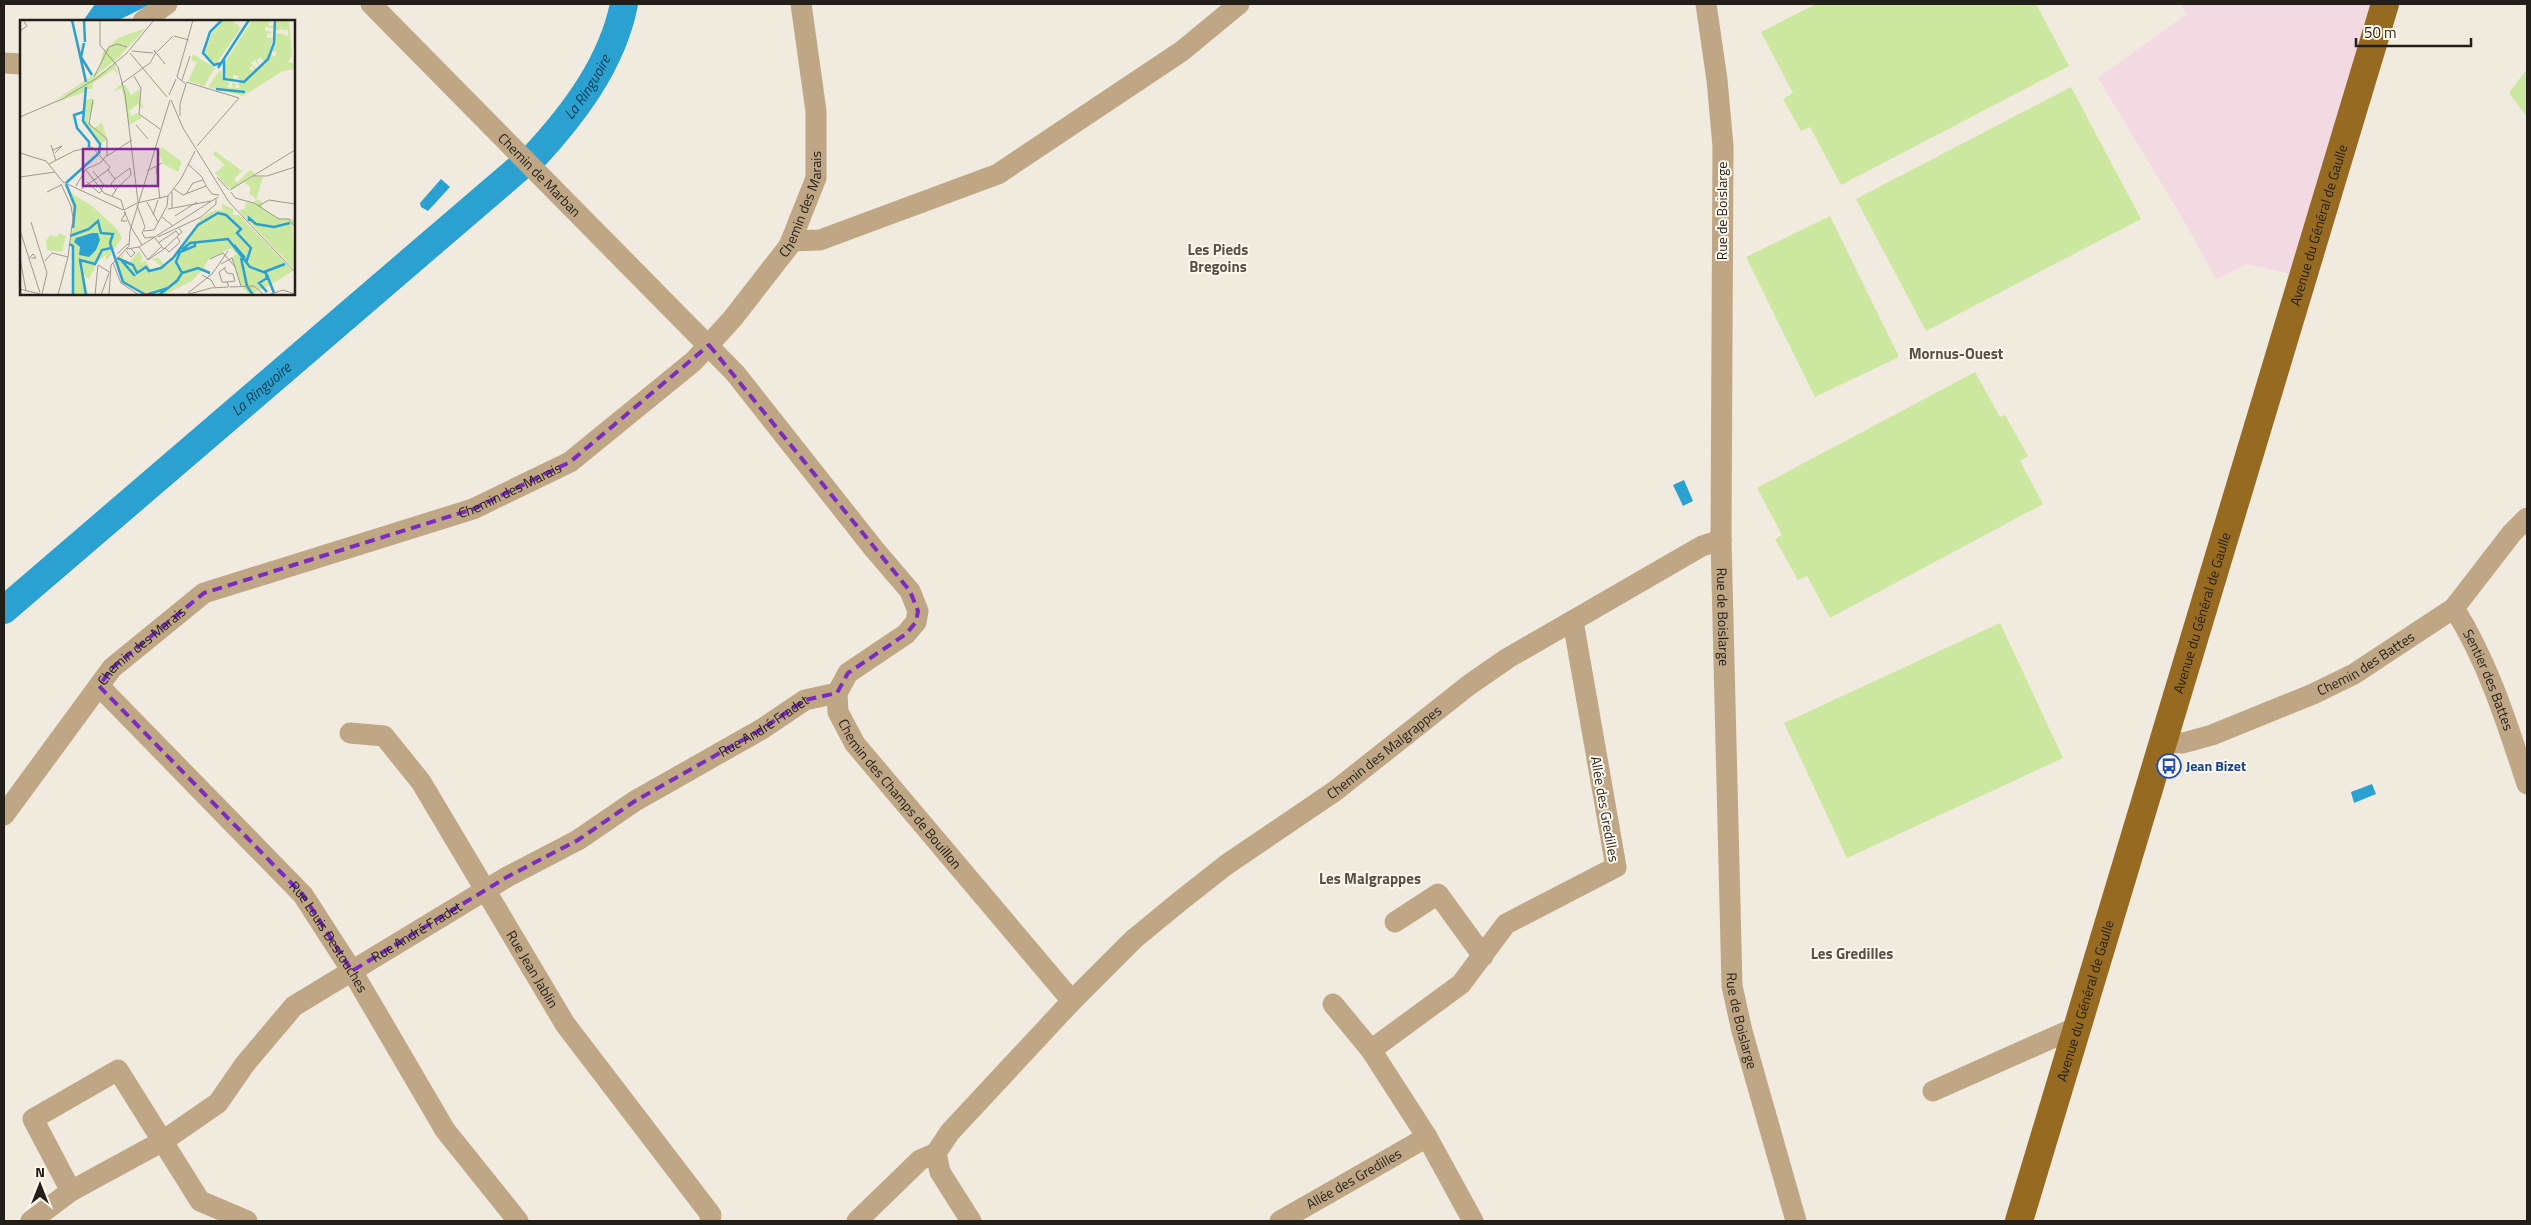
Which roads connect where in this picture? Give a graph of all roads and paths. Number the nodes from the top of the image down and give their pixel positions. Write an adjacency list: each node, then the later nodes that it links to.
1 (167, 4): 7 (street)
2 (371, 4): 11 (street, Chemin de Marban)
3 (801, 4): 10 (street, Chemin des Marais)
4 (1239, 4): 10 (street)
5 (1706, 4): 13 (street, Rue de Boislarge)
6 (2384, 4): 19 (main road, Avenue du Général de Gaulle)
7 (143, 20)
8 (4, 63): 9 (street)
9 (20, 64)
10 (792, 241): 11 (street, Chemin des Marais)
11 (709, 345): 16 (street, Chemin des Marais); 17 (street)
12 (2527, 518): 14 (street, Chemin des Battes)
13 (1721, 540): 15 (street, Chemin des Malgrappes); 43 (street, Rue de Boislarge)
14 (2454, 608): 19 (street, Chemin des Battes); 20 (street, Sentier des Battes)
15 (1573, 620): 24 (street, Allée des Gredilles); 26 (street, Chemin des Malgrappes)
16 (99, 686): 21 (street, Chemin des Marais); 25 (street, Rue Louis Destouches)
17 (837, 693): 22 (street, Rue André Fradet); 26 (street, Chemin des Champs de Bouillon)
18 (350, 733): 22 (street, Rue Jean Jablin)
19 (2163, 742): 28 (main road, Avenue du Général de Gaulle)
20 (2527, 784)
21 (4, 815)
22 (486, 890): 25 (street, Rue André Fradet); 38 (street, Rue Jean Jablin)
23 (1395, 922): 24 (street)
24 (1482, 956): 29 (street, Allée des Gredilles)
25 (352, 971): 32 (street, Rue André Fradet); 37 (street, Rue Louis Destouches)
26 (1072, 1001): 33 (street)
27 (1333, 1004): 29 (street)
28 (2077, 1028): 30 (street); 44 (main road, Avenue du Général de Gaulle)
29 (1371, 1050): 31 (street)
30 (1933, 1091)
31 (1427, 1137): 41 (street, Allée des Gredilles); 42 (street)
32 (163, 1141): 34 (street, Rue André Fradet); 34 (street); 36 (street)
33 (936, 1153): 39 (street); 40 (street)
34 (71, 1191): 35 (street, Rue André Fradet)
35 (31, 1221)
36 (247, 1221)
37 (518, 1221)
38 (710, 1221)
39 (857, 1221)
40 (971, 1221)
41 (1280, 1221)
42 (1474, 1221)
43 (1796, 1221)
44 (2019, 1221)

